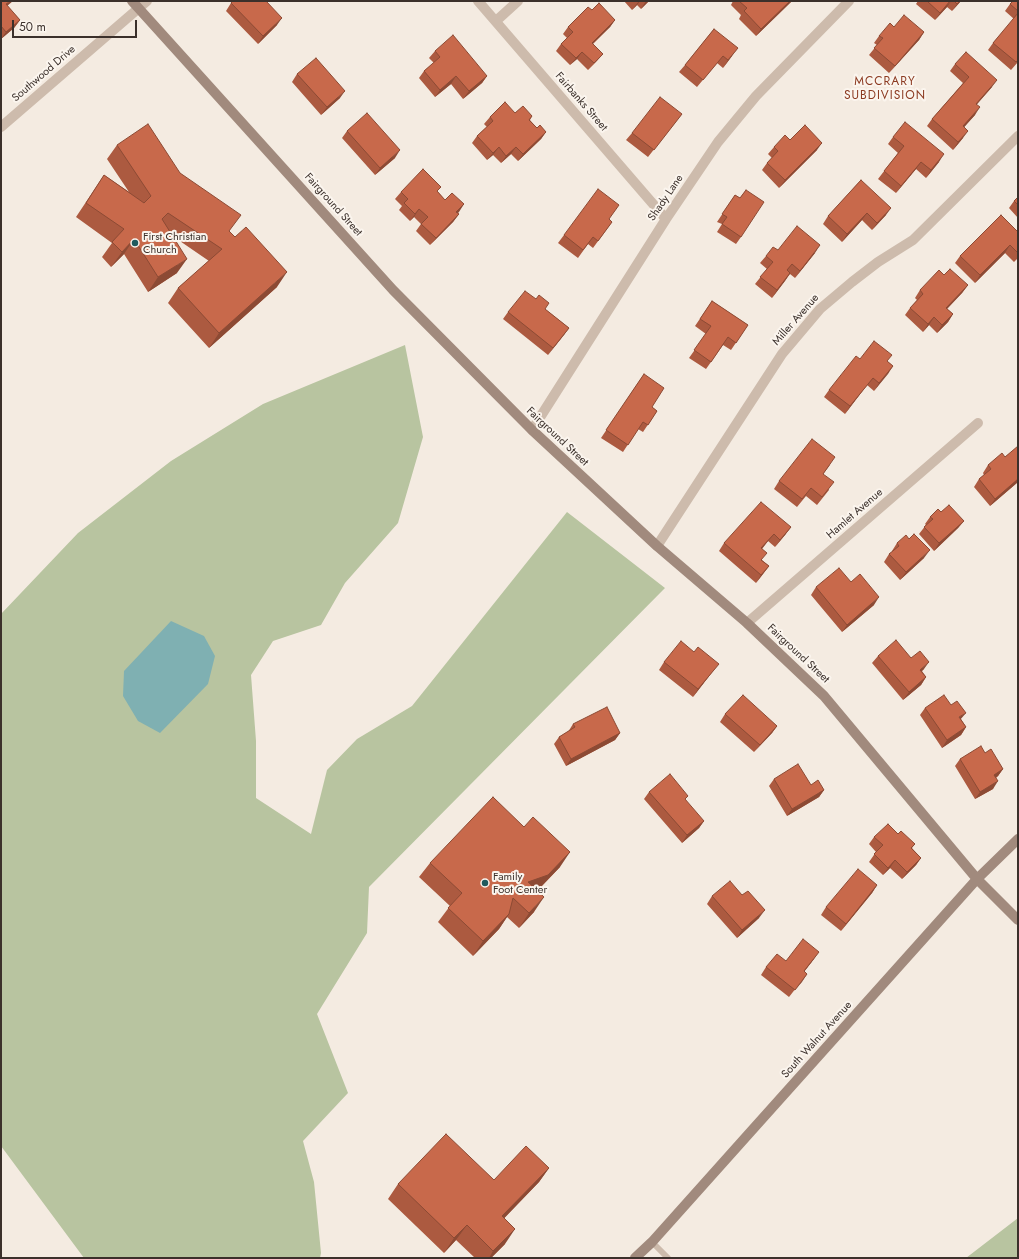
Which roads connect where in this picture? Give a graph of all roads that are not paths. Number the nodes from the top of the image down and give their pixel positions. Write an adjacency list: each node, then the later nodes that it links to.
1 (147, 1): 5 (street, Southwood Drive)
2 (478, 1): 6 (street, Fairbanks Street)
3 (518, 1): 6 (street)
4 (849, 1): 9 (street, Shady Lane)
5 (135, 4): 7 (street, Southwood Drive); 11 (street, Fairground Street)
6 (496, 21): 9 (street, Fairbanks Street)
7 (1, 127)
8 (1018, 136): 12 (street, Miller Avenue)
9 (666, 219): 11 (street, Shady Lane)
10 (978, 424): 13 (street, Hamlet Avenue)
11 (532, 430): 12 (street, Fairground Street)
12 (657, 546): 13 (street, Fairground Street)
13 (747, 623): 15 (street, Fairground Street)
14 (1018, 839): 15 (street, South Walnut Avenue)
15 (977, 879): 16 (street, Fairground Street); 17 (street, South Walnut Avenue)
16 (1018, 920)
17 (652, 1242): 18 (street, South Walnut Avenue); 19 (lane)
18 (635, 1258)
19 (668, 1258)

